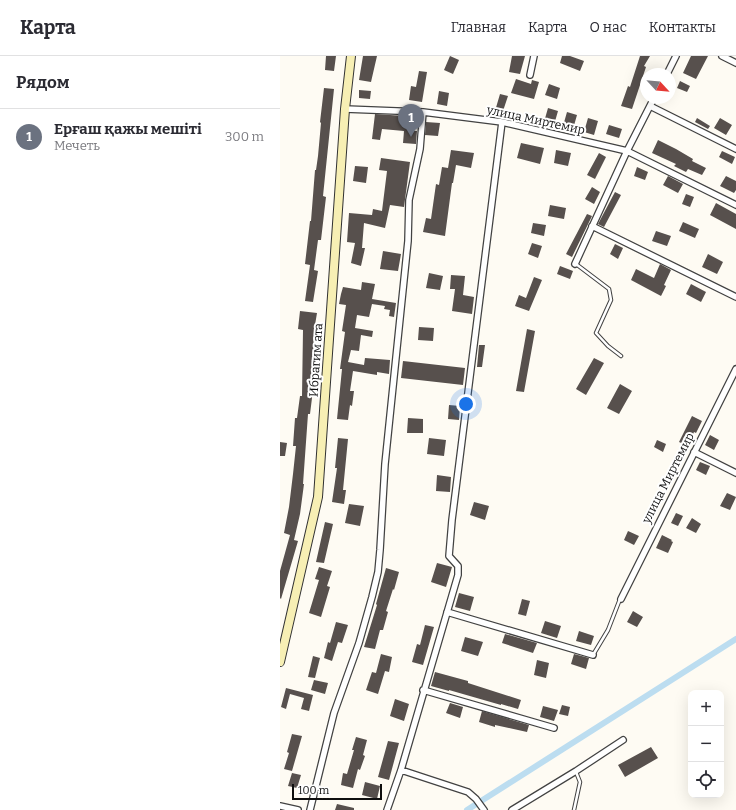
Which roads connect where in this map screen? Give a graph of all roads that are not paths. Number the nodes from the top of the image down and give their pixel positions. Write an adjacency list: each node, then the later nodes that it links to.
1 (351, 56): 9 (street, Ибрагим ата)
2 (534, 56): 7 (street)
3 (676, 56): 6 (street)
4 (722, 56): 5 (street)
5 (736, 63)
6 (670, 68)
7 (530, 75)
8 (650, 106): 12 (street); 13 (street)
9 (345, 109): 10 (street, улица Миртемир); 27 (street, Ибрагим ата)
10 (422, 112): 11 (street, улица Миртемир); 35 (street)
11 (502, 122): 13 (street, улица Миртемир); 25 (street)
12 (736, 149)
13 (627, 151): 14 (street, улица Миртемир); 15 (street)
14 (736, 205)
15 (592, 226): 16 (street); 17 (street)
16 (575, 264): 18 (lane)
17 (736, 297)
18 (621, 356)
19 (736, 368): 20 (street, улица Миртемир)
20 (730, 380): 21 (street); 22 (street, улица Миртемир)
21 (736, 383)
22 (694, 452): 23 (street); 24 (street, улица Миртемир)
23 (736, 473)
24 (621, 599): 26 (lane)
25 (447, 612): 26 (street); 28 (street)
26 (593, 655)
27 (280, 662)
28 (423, 690): 29 (street); 31 (street)
29 (554, 728)
30 (623, 740): 32 (street)
31 (401, 770): 36 (street); 37 (street)
32 (576, 771): 38 (street); 39 (lane)
33 (280, 806): 34 (street)
34 (298, 810)
35 (310, 810)
36 (387, 810)
37 (484, 810)
38 (512, 810)
39 (574, 810)

